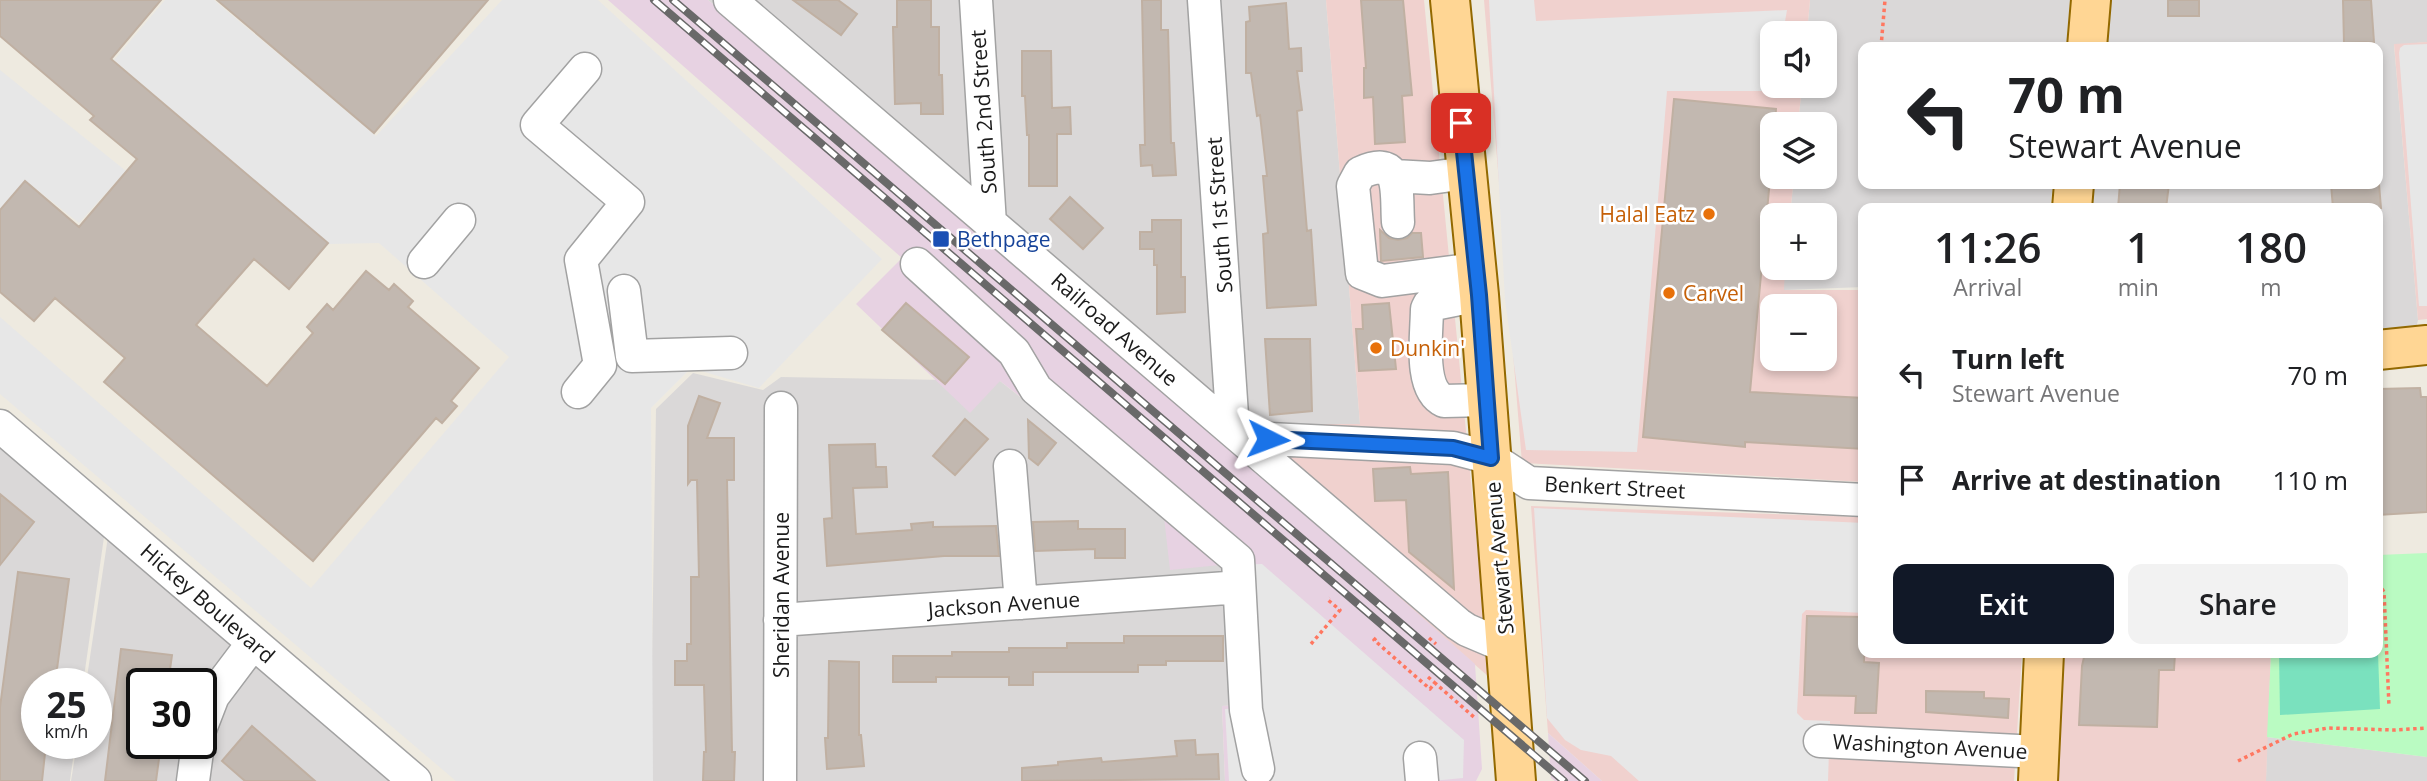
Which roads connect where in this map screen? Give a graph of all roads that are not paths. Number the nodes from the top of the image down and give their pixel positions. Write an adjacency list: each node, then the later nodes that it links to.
1 (730, 0): 12 (street, Railroad Avenue)
2 (976, 0): 12 (street, South 2nd Street)
3 (1204, 0): 24 (street, South 1st Street)
4 (1450, 0): 8 (main road, Stewart Avenue)
5 (2091, 0): 6 (main road)
6 (2087, 42)
7 (585, 69): 20 (street)
8 (1466, 173): 9 (street); 15 (main road, Stewart Avenue)
9 (1394, 176): 11 (street); 15 (street)
10 (459, 220): 13 (street)
11 (1398, 222)
12 (990, 224): 24 (street, Railroad Avenue)
13 (424, 262)
14 (917, 264): 38 (street)
15 (1477, 282): 21 (main road, Stewart Avenue); 21 (street)
16 (624, 291): 19 (street)
17 (2427, 345): 18 (main road)
18 (2383, 349)
19 (731, 353)
20 (578, 392)
21 (1487, 400): 25 (main road, Stewart Avenue)
22 (782, 408): 30 (street, Sheridan Avenue)
23 (0, 426): 31 (street, Hickey Boulevard)
24 (1242, 439): 25 (street, Benkert Street); 32 (street, Railroad Avenue)
25 (1491, 458): 27 (street, Benkert Street); 32 (main road, Stewart Avenue)
26 (1010, 467): 29 (street)
27 (1858, 500)
28 (1227, 588): 29 (street, Jackson Avenue)
29 (1021, 603): 30 (street, Jackson Avenue)
30 (780, 620): 41 (street, Sheridan Avenue)
31 (253, 643): 34 (street); 40 (street, Hickey Boulevard)
32 (1507, 647): 42 (main road, Stewart Avenue)
33 (2044, 658): 37 (main road)
34 (217, 691)
35 (1820, 741): 37 (street, Washington Avenue)
36 (196, 759): 39 (street)
37 (2039, 766)
38 (1258, 769)
39 (193, 781)
40 (415, 781)
41 (780, 781)
42 (1516, 781)

